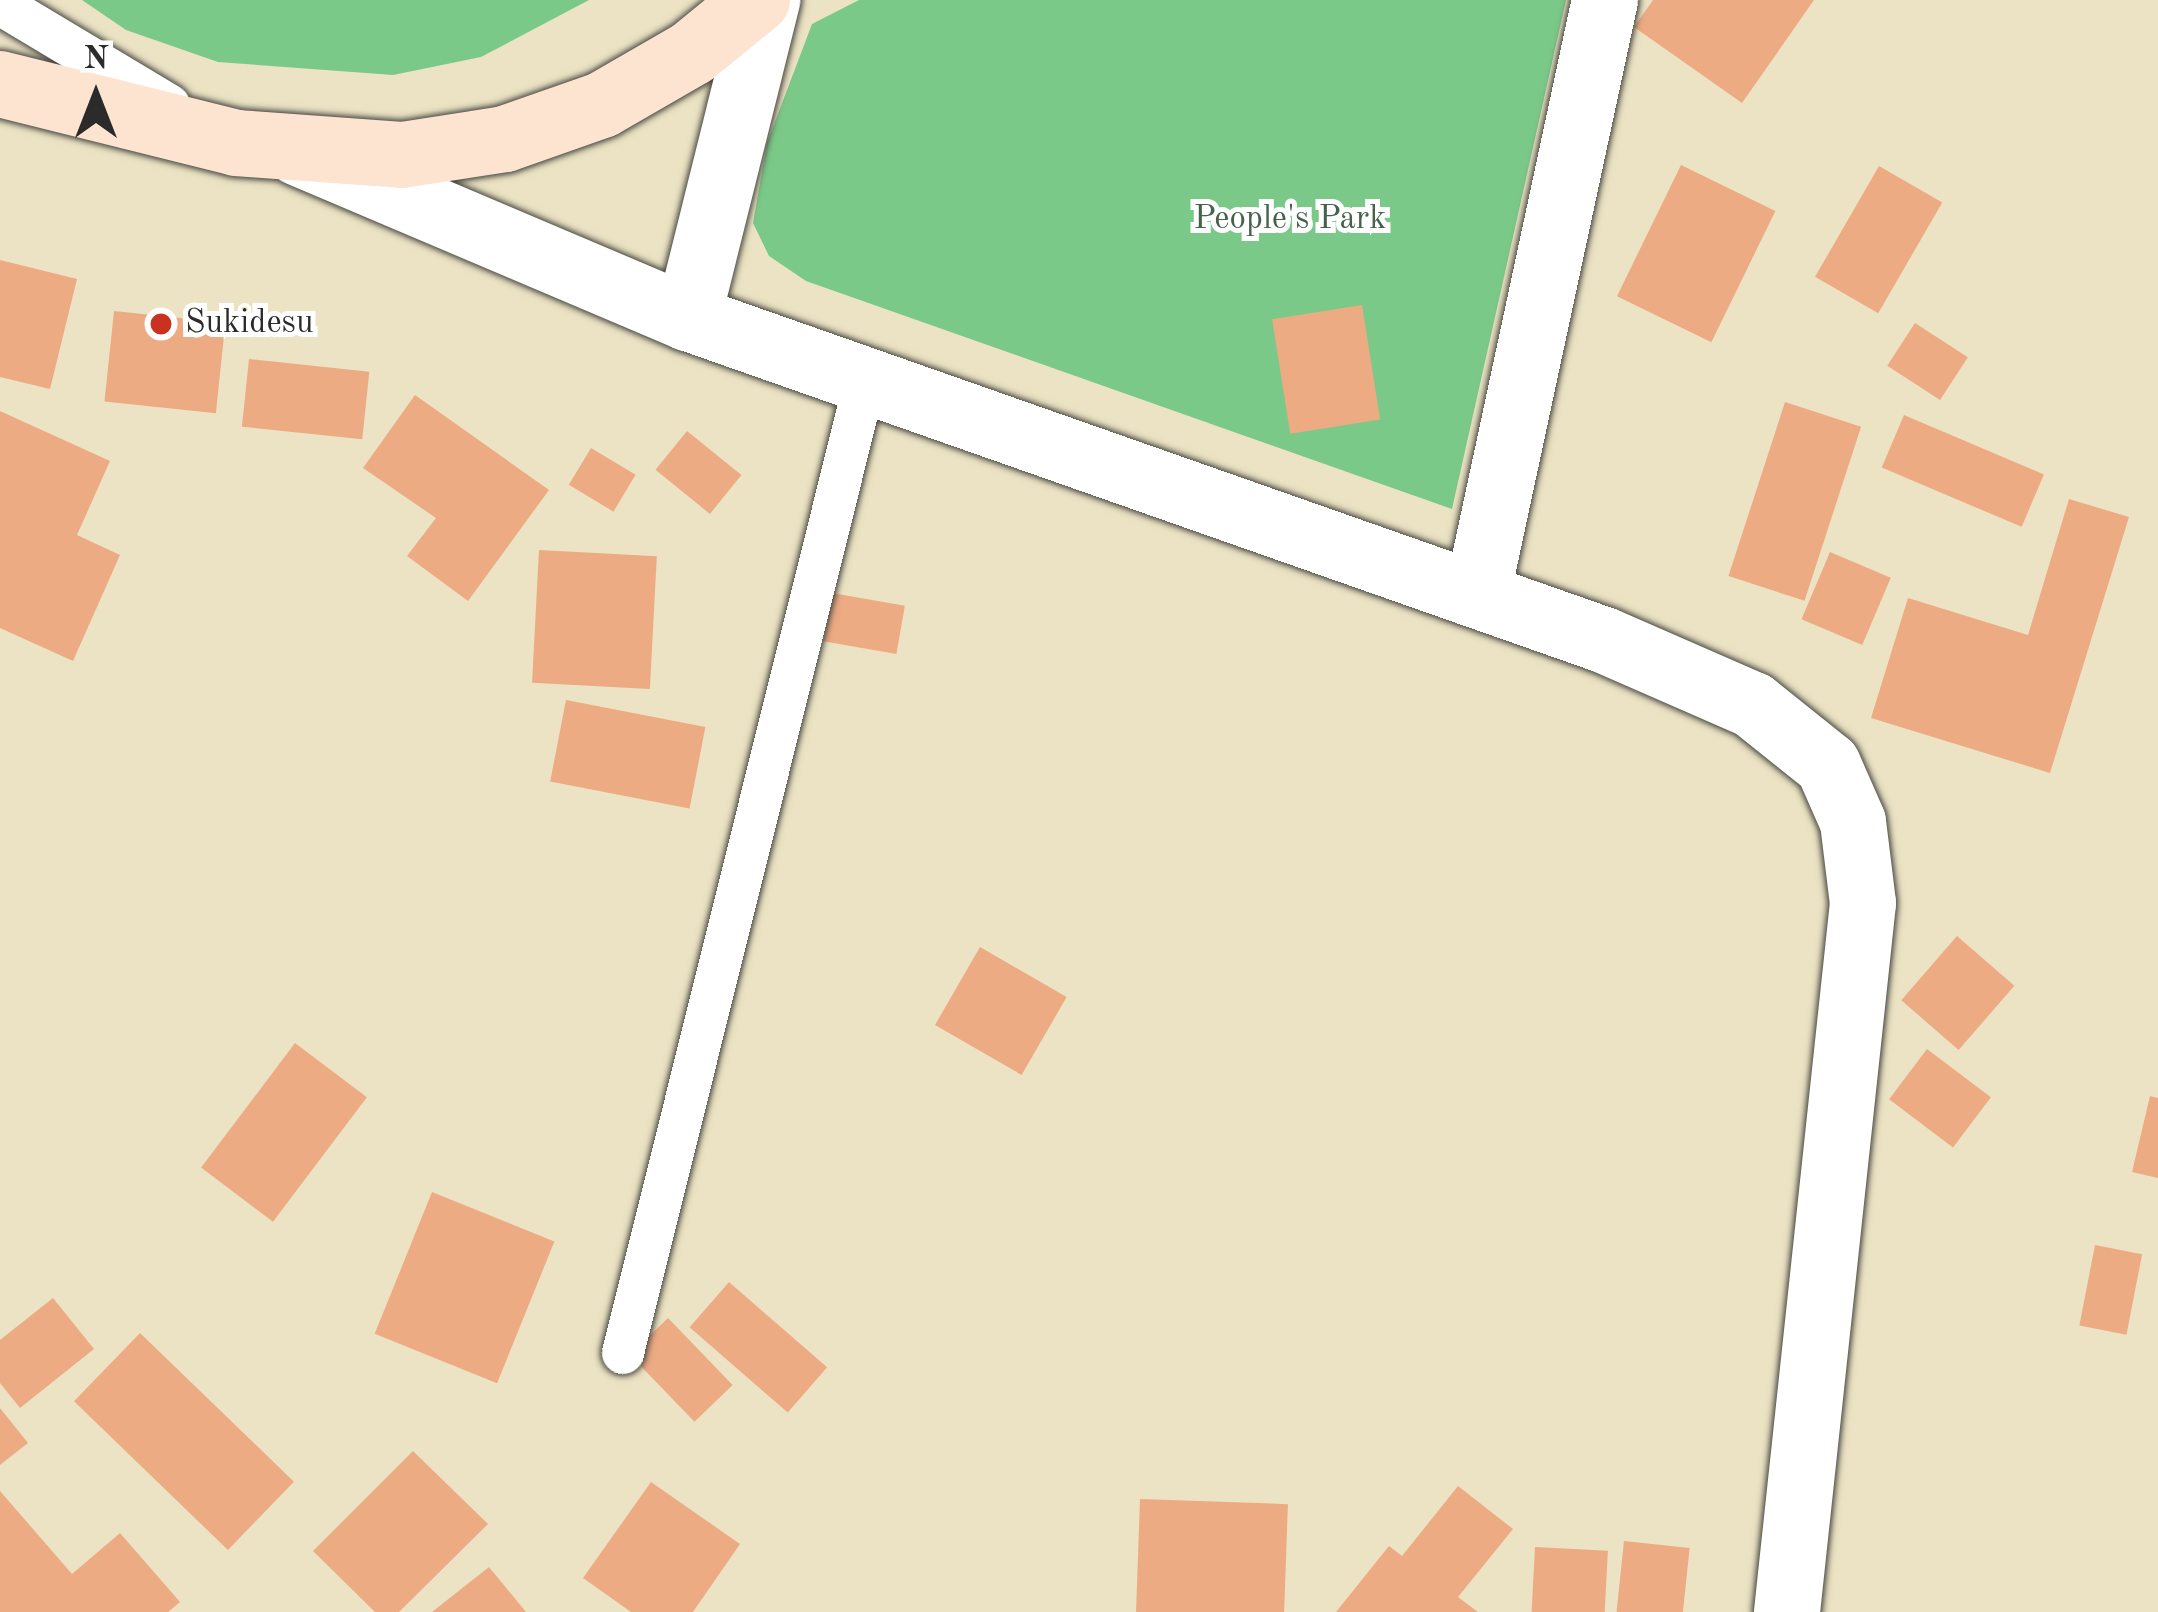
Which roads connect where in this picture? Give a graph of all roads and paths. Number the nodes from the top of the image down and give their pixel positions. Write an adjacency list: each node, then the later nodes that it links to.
1 (757, 0): 6 (street)
2 (767, 0): 7 (street)
3 (1605, 0): 9 (street)
4 (0, 4): 6 (lane)
5 (0, 84): 6 (street)
6 (299, 154): 7 (street)
7 (688, 318): 8 (street)
8 (866, 378): 9 (street); 10 (lane)
9 (1478, 592): 11 (street)
10 (623, 1353)
11 (1787, 1612)

